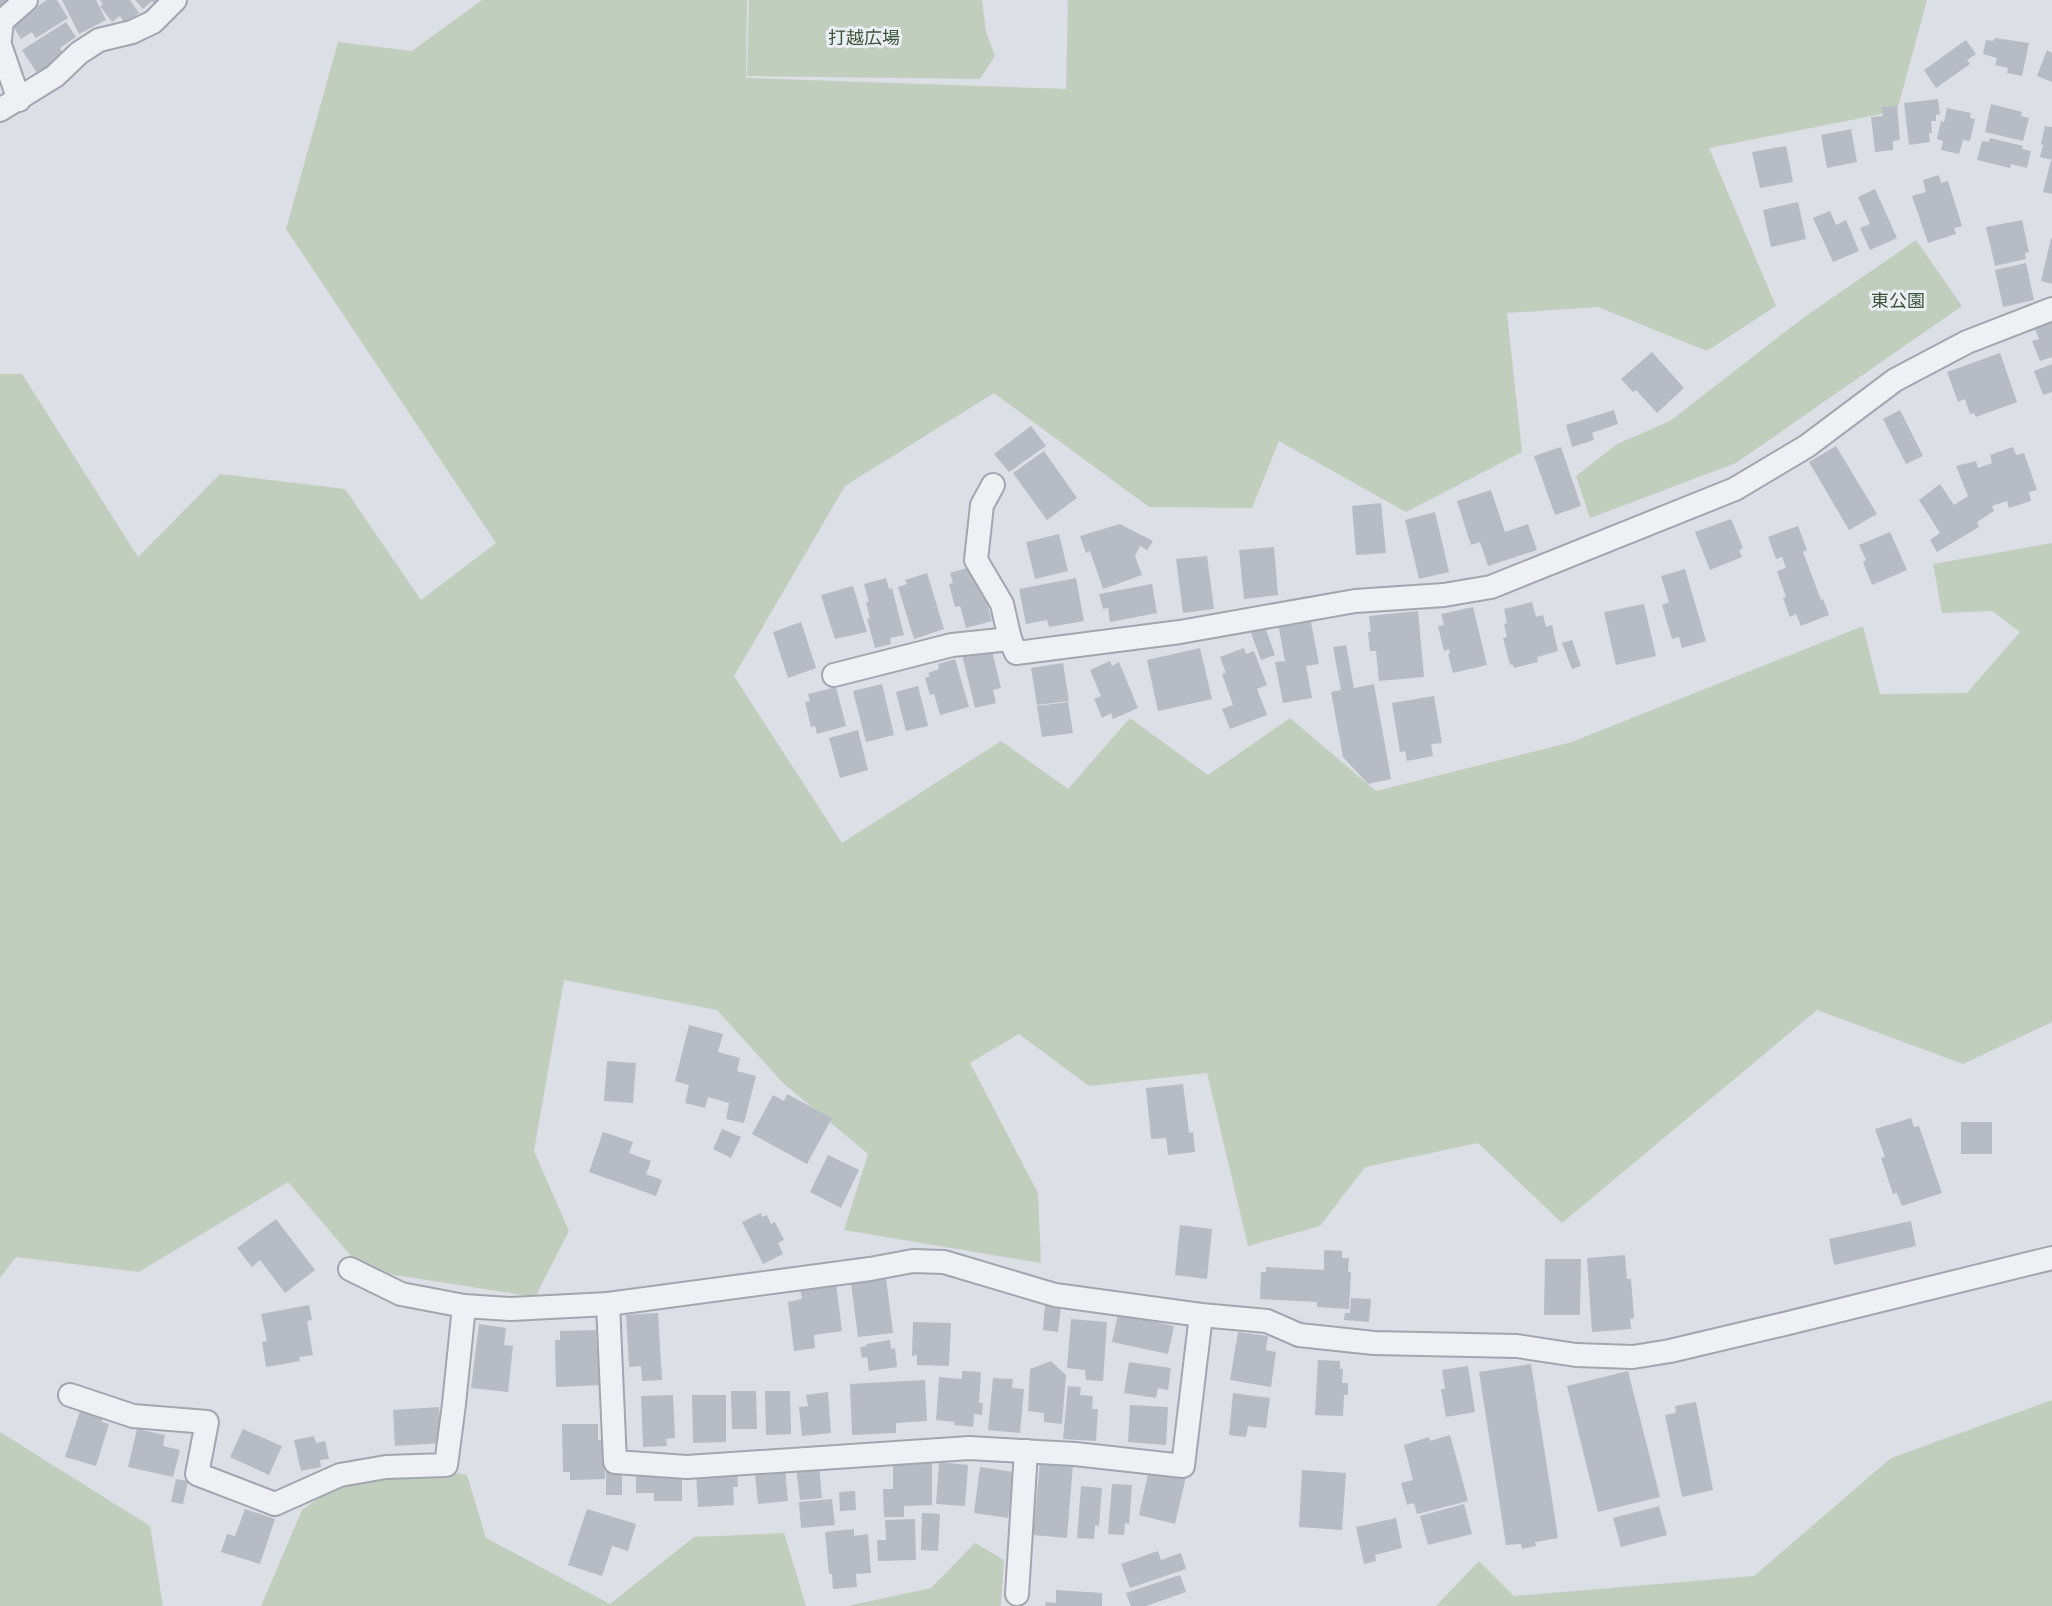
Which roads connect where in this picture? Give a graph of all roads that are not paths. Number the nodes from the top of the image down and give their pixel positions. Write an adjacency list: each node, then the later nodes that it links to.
1 (26, 0): 3 (street)
2 (175, 0): 5 (street)
3 (1, 27)
4 (0, 45): 5 (street)
5 (9, 105)
6 (2052, 309): 8 (street)
7 (993, 485): 8 (street)
8 (1010, 639): 9 (street)
9 (834, 675)
10 (2052, 1258): 14 (street)
11 (350, 1269): 13 (street)
12 (608, 1304): 13 (street); 14 (street); 16 (street)
13 (464, 1306): 15 (street)
14 (1201, 1315): 16 (street)
15 (70, 1395)
16 (1026, 1451): 17 (street)
17 (1017, 1594)

